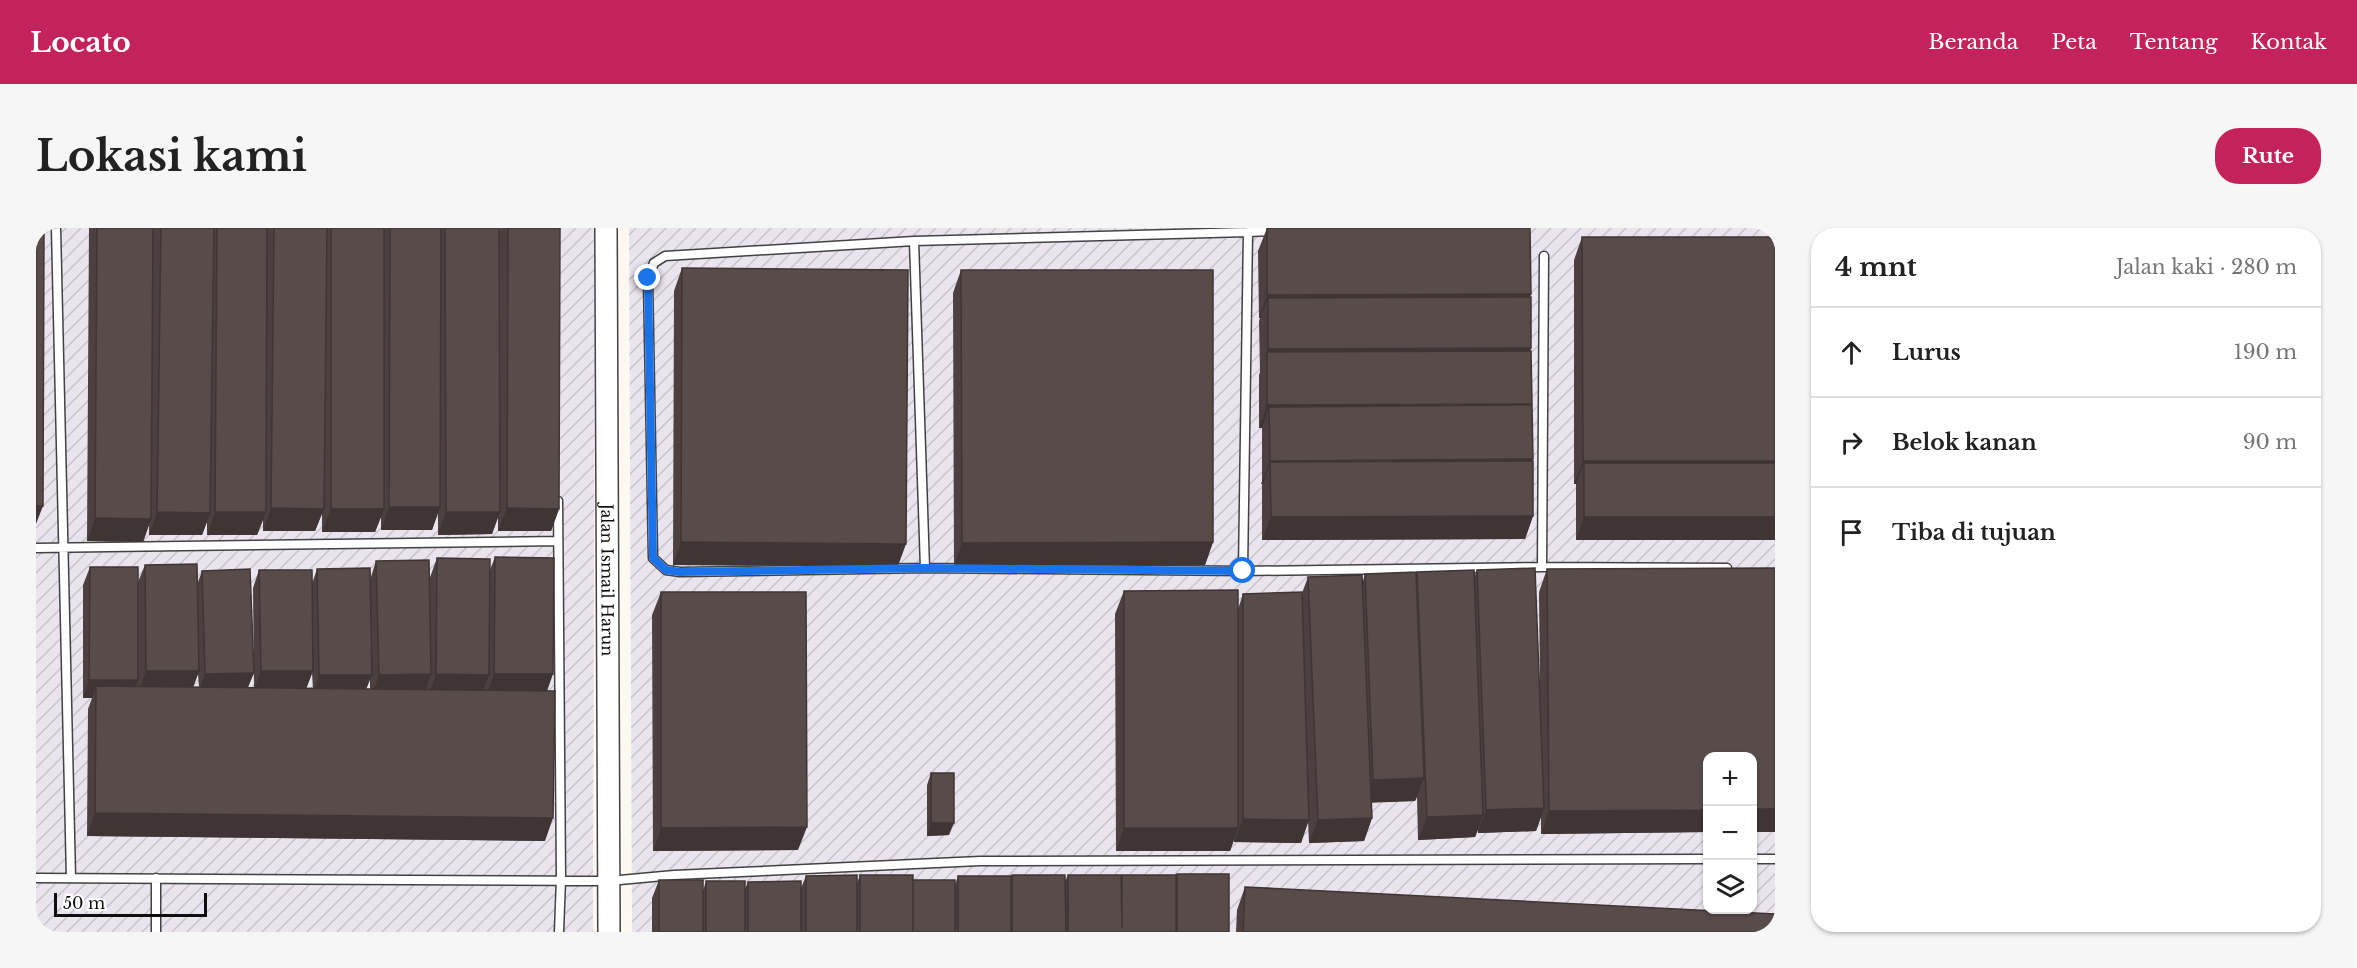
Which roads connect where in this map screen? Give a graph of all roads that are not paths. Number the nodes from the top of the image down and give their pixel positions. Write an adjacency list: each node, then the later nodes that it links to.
1 (56, 228): 10 (lane)
2 (606, 228): 22 (street, Jalan Ismail Harun)
3 (1282, 231): 4 (lane)
4 (1248, 232): 5 (lane); 14 (lane)
5 (914, 241): 12 (lane); 12 (lane)
6 (1544, 256): 11 (lane)
7 (558, 495): 8 (lane)
8 (558, 541): 10 (lane); 21 (lane)
9 (36, 548): 10 (lane)
10 (62, 548): 19 (lane)
11 (1542, 567): 13 (lane); 14 (lane)
12 (925, 568): 14 (lane)
13 (1740, 568)
14 (1243, 571)
15 (1703, 859): 22 (lane)
16 (1757, 859): 17 (lane)
17 (1775, 859)
18 (36, 878): 19 (lane)
19 (71, 878): 20 (lane)
20 (156, 878): 21 (lane); 23 (lane)
21 (561, 879): 22 (lane); 24 (lane)
22 (609, 881): 25 (street, Jalan Ismail Harun)
23 (156, 932)
24 (559, 932)
25 (609, 932)

